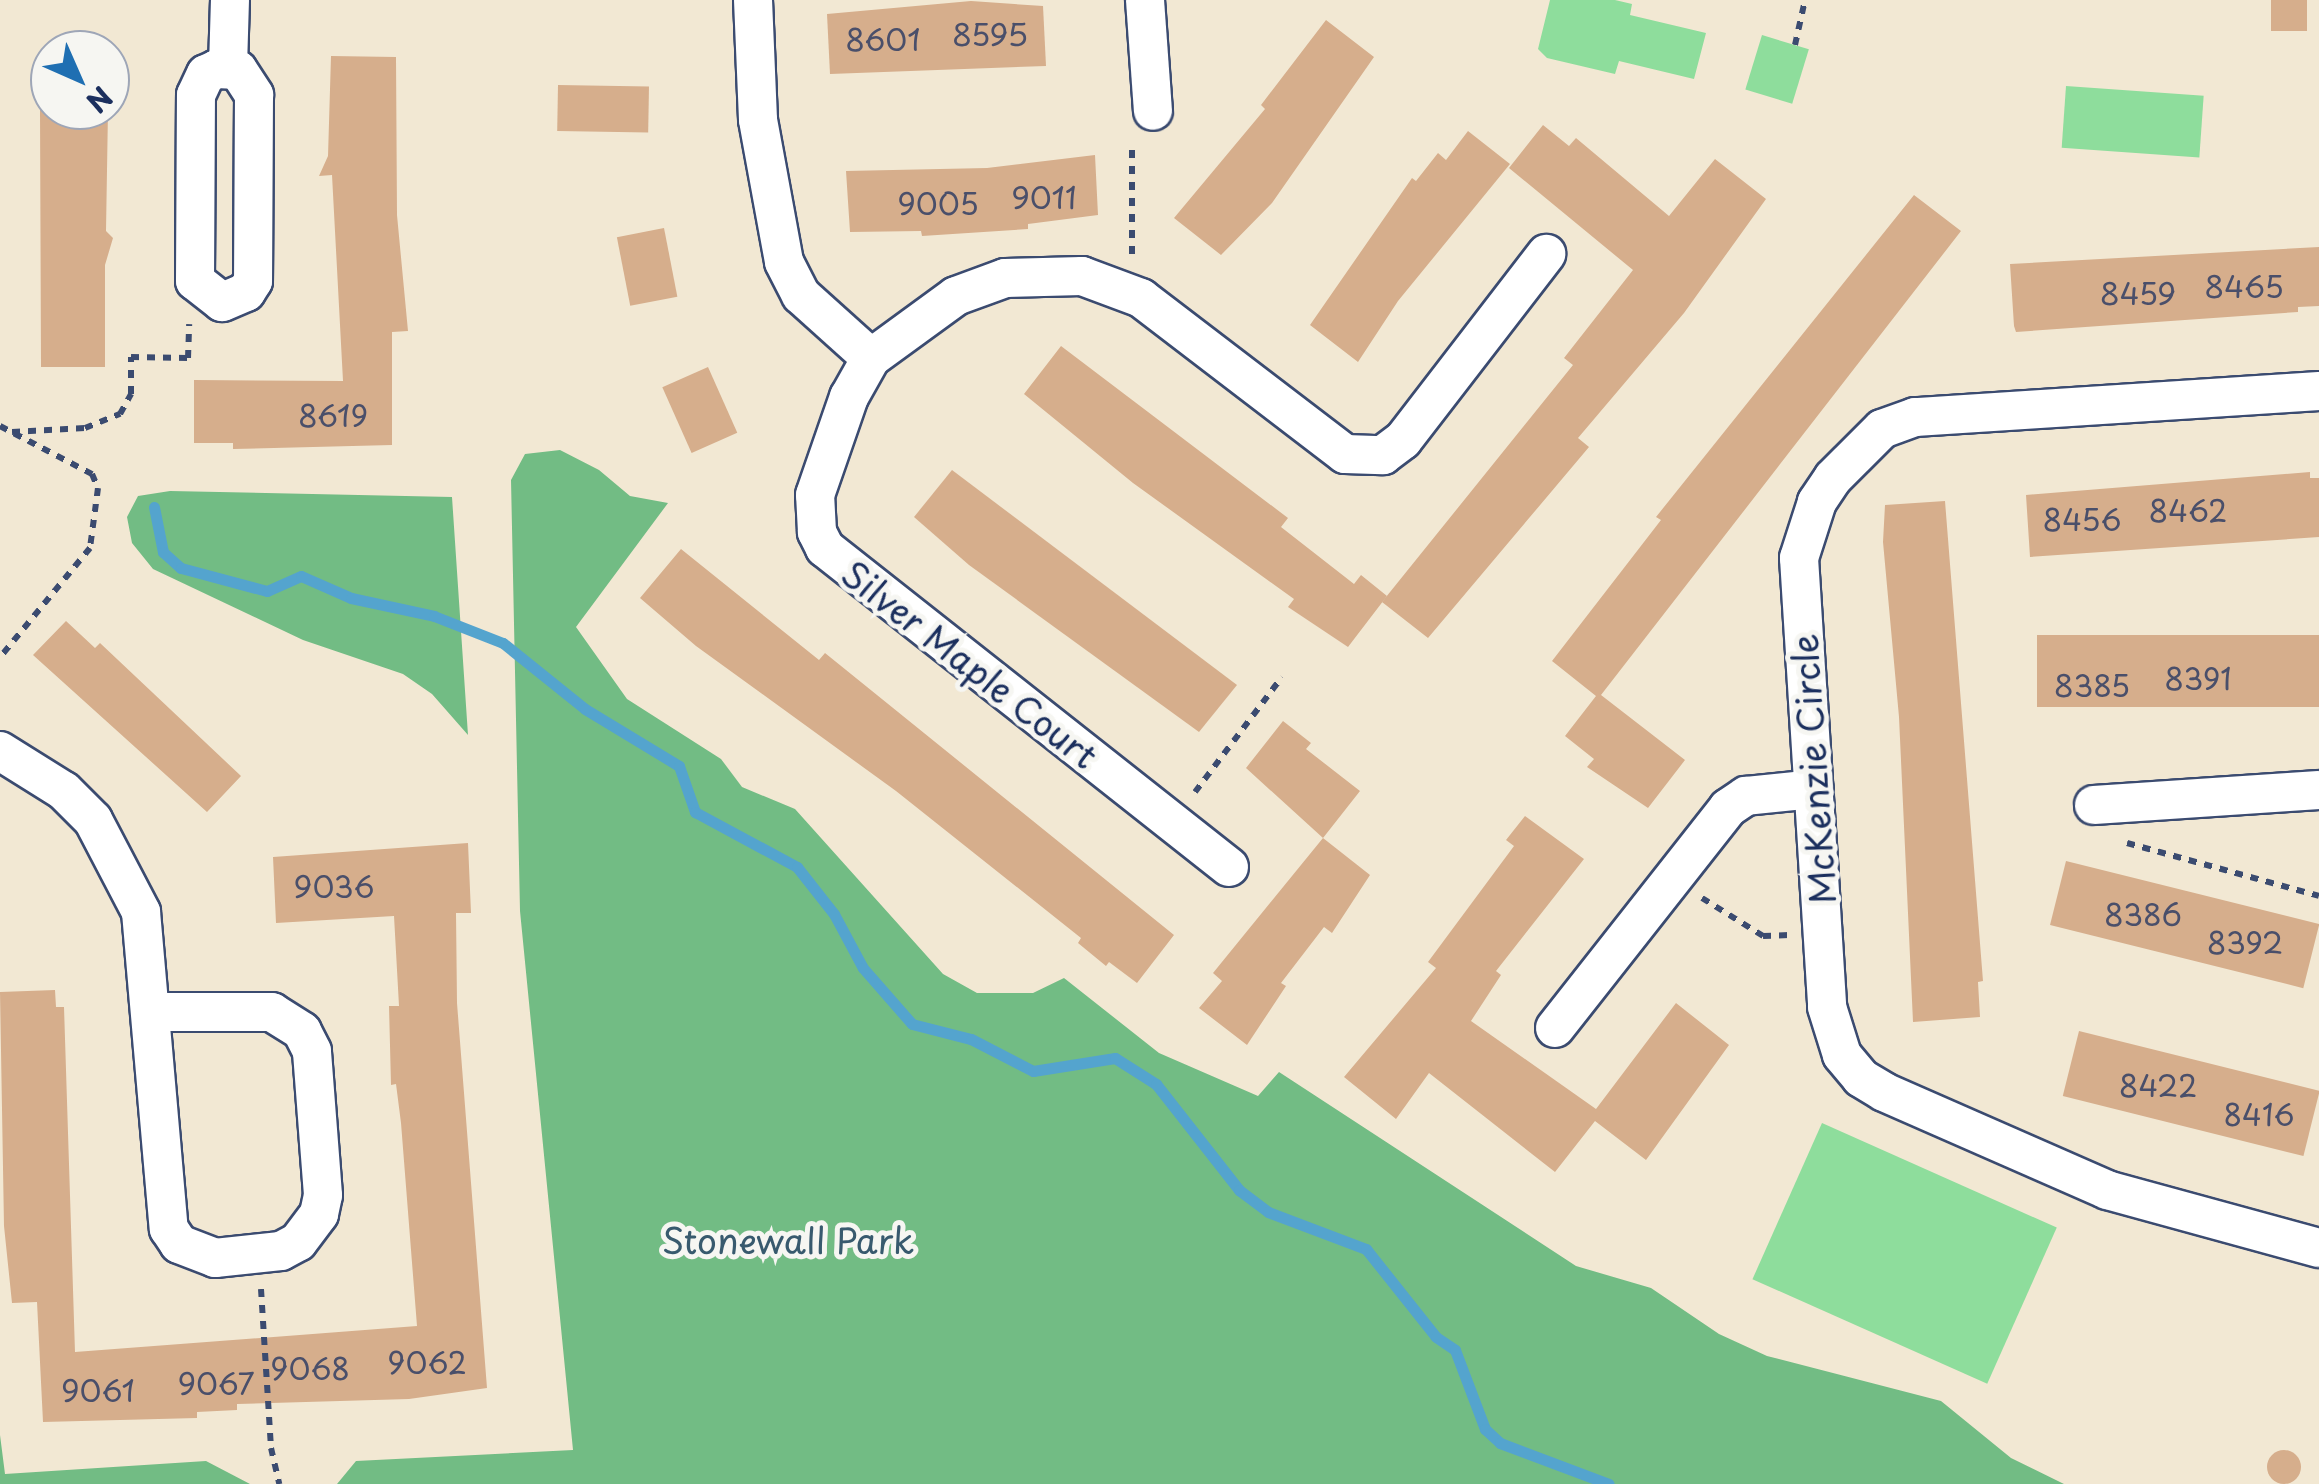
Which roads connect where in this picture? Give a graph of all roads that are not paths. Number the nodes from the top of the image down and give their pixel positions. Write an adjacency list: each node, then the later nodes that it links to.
1 (230, 0): 4 (street)
2 (753, 0): 7 (street)
3 (1145, 0): 5 (street)
4 (228, 67): 4 (street)
5 (1153, 112)
6 (1546, 254): 7 (street)
7 (871, 358): 13 (street, Silver Maple Court)
8 (2319, 391): 10 (street, McKenzie Circle)
9 (0, 750): 14 (street)
10 (1814, 789): 15 (street); 16 (street, McKenzie Circle)
11 (2319, 790): 12 (street)
12 (2094, 805)
13 (1229, 867)
14 (154, 1012): 14 (street)
15 (1555, 1028)
16 (2319, 1248)

